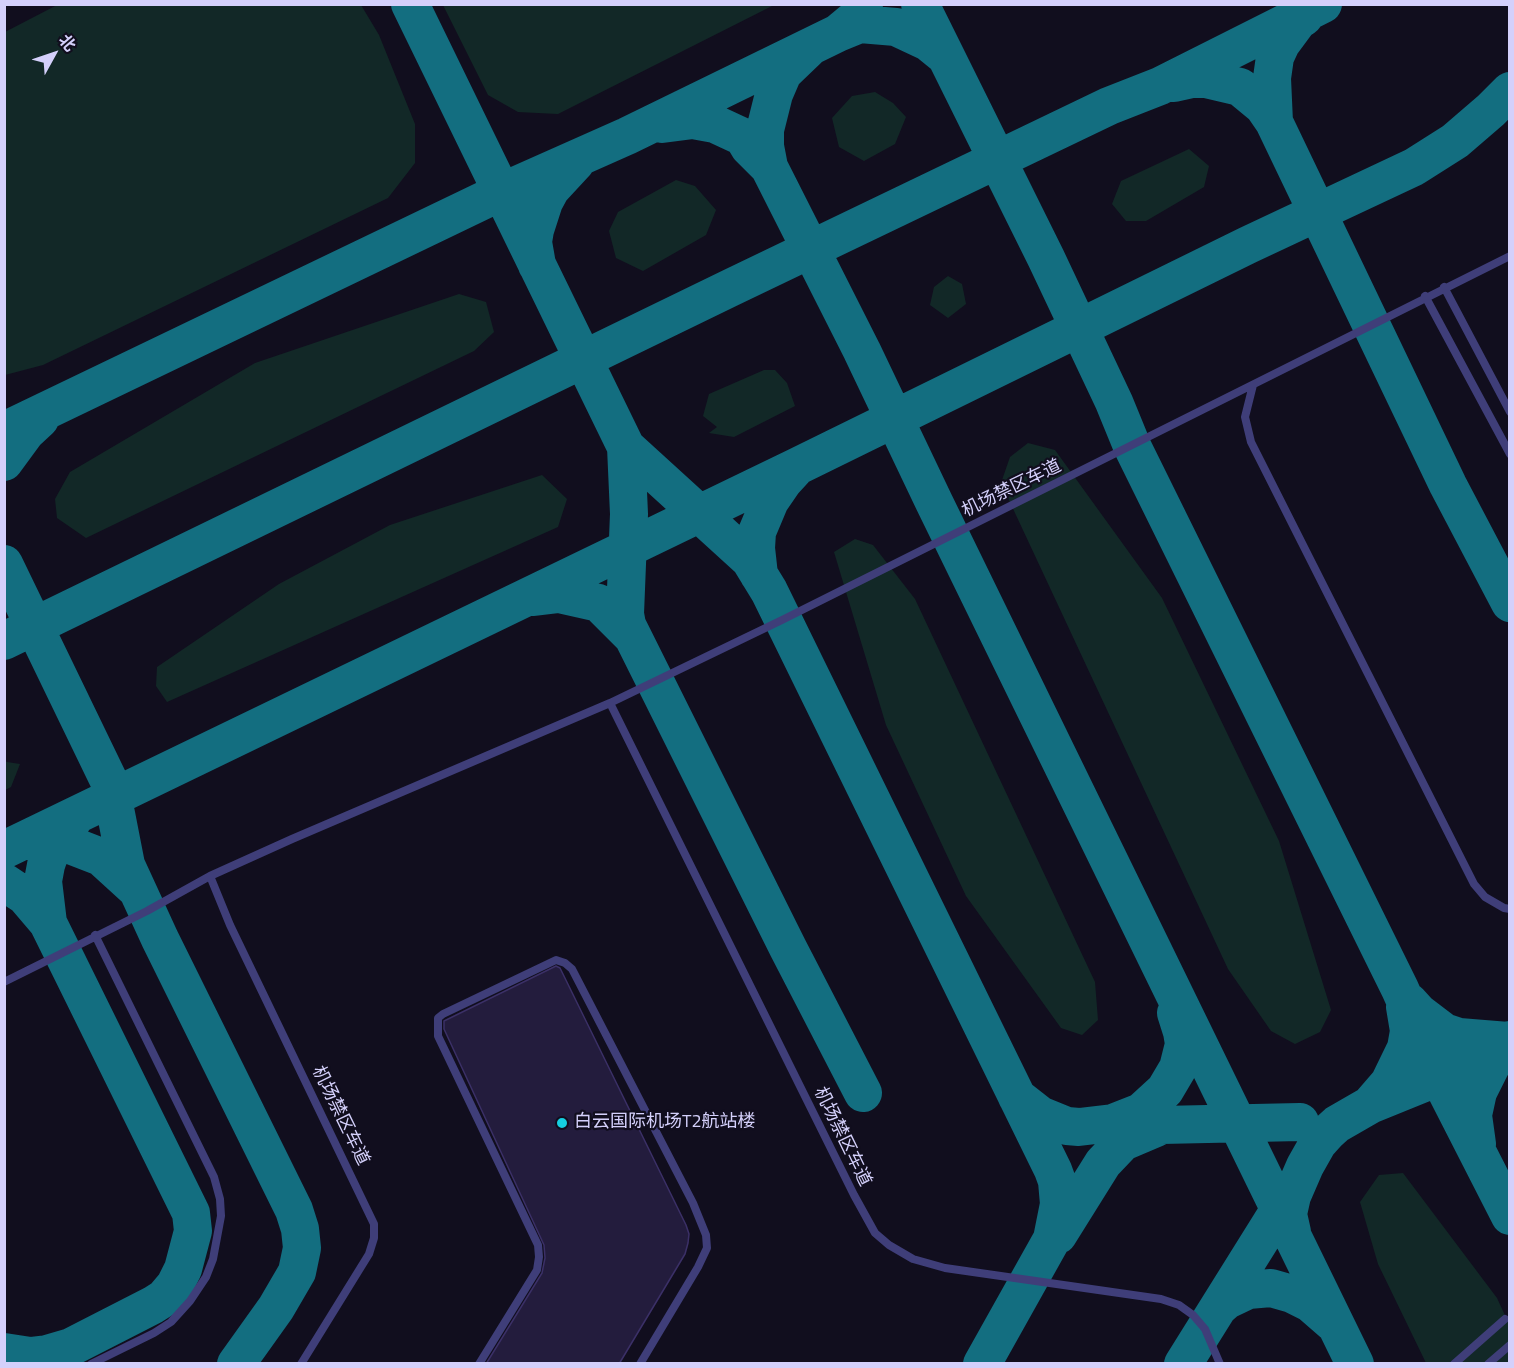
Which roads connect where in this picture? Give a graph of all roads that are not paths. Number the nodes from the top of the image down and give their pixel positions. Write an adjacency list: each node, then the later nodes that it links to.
1 (1509, 256): 2 (lane, 机场禁区车道)
2 (1444, 287): 3 (lane, 机场禁区车道); 5 (lane)
3 (1425, 296): 4 (lane, 机场禁区车道); 6 (lane)
4 (1253, 385): 7 (lane, 机场禁区车道); 9 (lane)
5 (1509, 412)
6 (1509, 454)
7 (610, 703): 8 (lane, 机场禁区车道); 18 (lane, 机场禁区车道)
8 (210, 876): 10 (lane, 机场禁区车道); 15 (lane, 机场禁区车道)
9 (1509, 909)
10 (95, 935): 11 (lane, 机场禁区车道); 14 (lane)
11 (4, 982)
12 (1505, 1319): 19 (lane)
13 (1509, 1345): 20 (lane)
14 (91, 1364)
15 (301, 1364)
16 (478, 1364): 17 (lane)
17 (640, 1364)
18 (1220, 1364)
19 (1454, 1364)
20 (1488, 1364)

